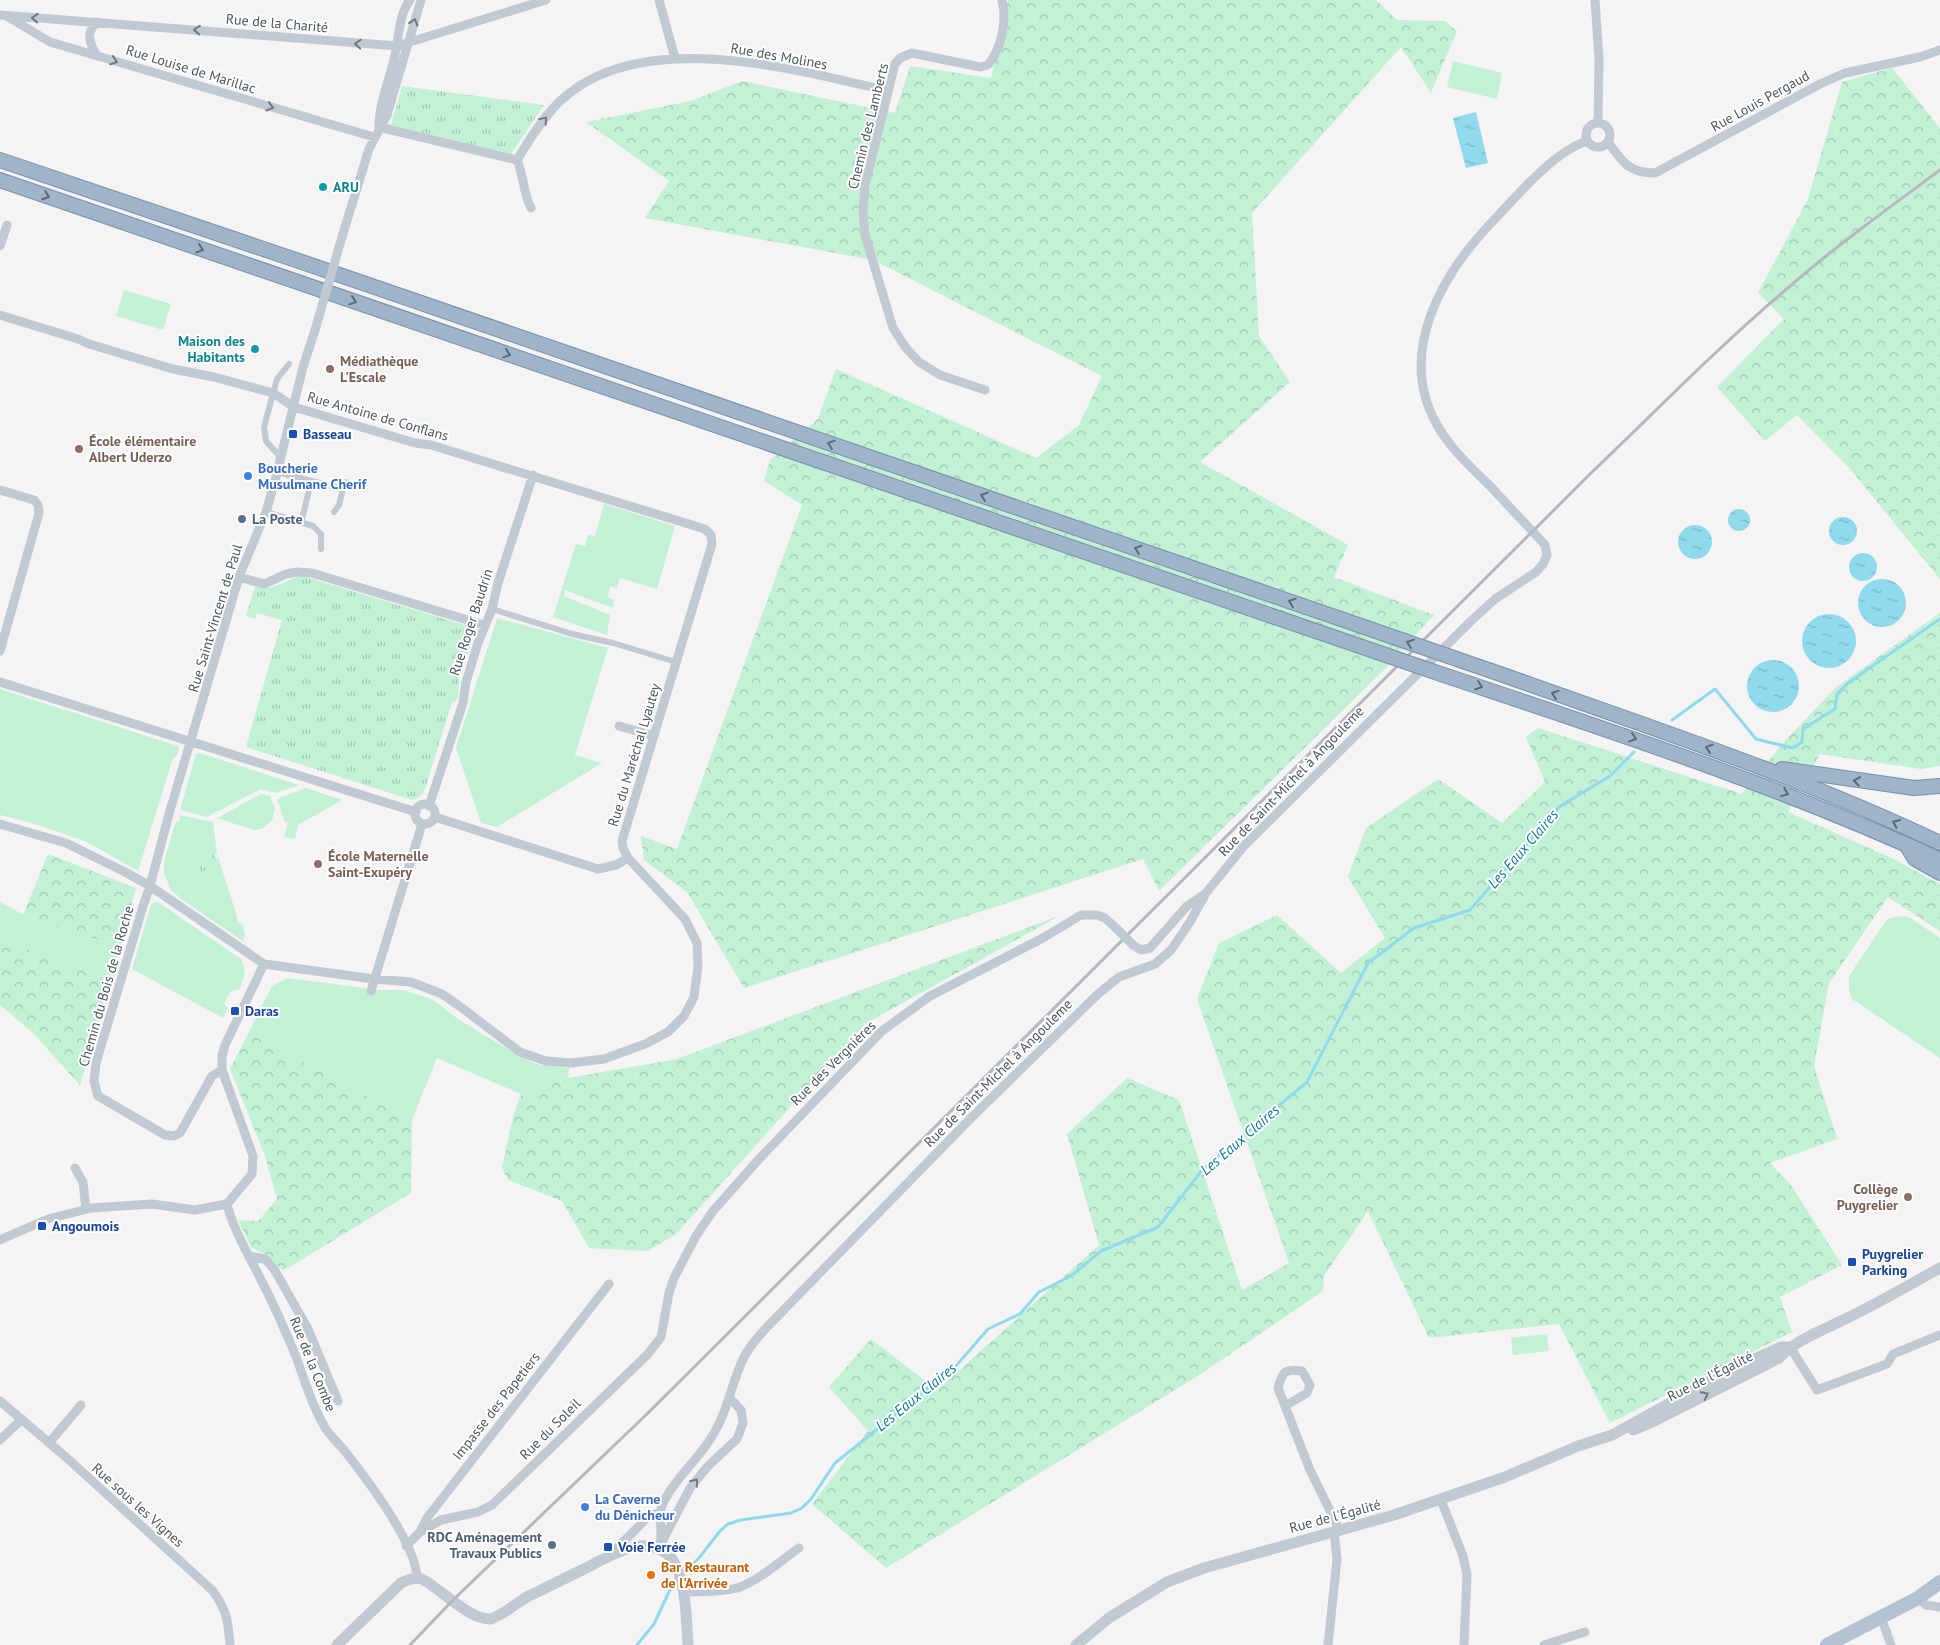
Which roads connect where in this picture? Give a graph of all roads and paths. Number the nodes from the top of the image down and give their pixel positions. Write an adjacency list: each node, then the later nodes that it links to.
1 (410, 0): 10 (street)
2 (421, 0): 9 (street, Rue Saint-Vincent de Paul, one-way to 2)
3 (546, 0): 9 (street, Rue de la Charité)
4 (659, 0): 13 (street)
5 (1002, 0): 14 (street, Chemin des Lamberts)
6 (1595, 0): 15 (street)
7 (3, 15): 8 (street, Rue de la Charité, one-way to 7); 12 (street, Rue Louise de Marillac)
8 (97, 22): 10 (street, Rue de la Charité, one-way to 8); 12 (street)
9 (407, 44): 10 (street, Rue de la Charité); 16 (street, Rue Saint-Vincent de Paul)
10 (397, 46): 16 (street)
11 (1940, 50): 19 (street, Rue Louis Pergaud)
12 (96, 55): 17 (street, Rue Louise de Marillac, one-way to 17)
13 (675, 58): 14 (street, Rue des Molines); 21 (street, Rue des Molines, one-way to 13)
14 (888, 92): 28 (street, Chemin des Lamberts)
15 (1598, 123): 18 (street); 19 (street)
16 (379, 127): 17 (street, Rue Saint-Vincent de Paul); 21 (street)
17 (374, 137): 30 (street, Rue Saint-Vincent de Paul, bridge)
18 (1587, 141): 19 (street); 65 (street, Rue de Saint-Michel à Angouleme)
19 (1608, 142)
20 (0, 160): 52 (highway, one-way to 20, bridge)
21 (517, 160): 23 (street)
22 (0, 180): 60 (highway, one-way to 60, bridge)
23 (531, 208)
24 (7, 225): 25 (street)
25 (0, 246)
26 (0, 315): 29 (street, Rue Antoine de Conflans)
27 (289, 364): 29 (street)
28 (984, 390)
29 (273, 393): 30 (street, Rue Antoine de Conflans); 31 (street)
30 (294, 407): 31 (street, Rue Saint-Vincent de Paul); 33 (street, Rue Antoine de Conflans)
31 (281, 458): 32 (street, Rue Saint-Vincent de Paul)
32 (277, 472): 34 (street); 38 (street, Rue Saint-Vincent de Paul)
33 (532, 475): 41 (street, Rue Antoine de Conflans); 44 (street, Rue Roger Baudrin)
34 (311, 482): 37 (street); 40 (street)
35 (346, 482): 37 (street)
36 (0, 490): 46 (street)
37 (344, 490): 39 (street)
38 (266, 512): 40 (street); 43 (street, Rue Saint-Vincent de Paul)
39 (334, 512)
40 (301, 522): 42 (street)
41 (712, 544): 47 (street, Rue du Maréchal Lyautey)
42 (321, 549)
43 (239, 577): 45 (street); 51 (street, Rue Saint-Vincent de Paul)
44 (492, 609): 45 (street, Rue Roger Baudrin); 47 (street)
45 (484, 625): 54 (street, Rue Roger Baudrin)
46 (0, 652)
47 (676, 662): 50 (street, Rue du Maréchal Lyautey)
48 (0, 682): 51 (street)
49 (619, 726): 50 (street)
50 (654, 736): 61 (street, Rue du Maréchal Lyautey)
51 (191, 741): 55 (street); 64 (street, Rue Saint-Vincent de Paul)
52 (1755, 764): 53 (highway, one-way to 52); 59 (highway, one-way to 52)
53 (1940, 786)
54 (429, 806): 55 (street); 56 (street)
55 (416, 812): 58 (street)
56 (435, 817): 58 (street); 61 (street)
57 (0, 824): 64 (street)
58 (422, 824): 67 (street)
59 (1940, 843)
60 (1905, 844): 62 (highway); 63 (highway)
61 (628, 858): 67 (street)
62 (1940, 860)
63 (1940, 873)
64 (150, 886): 66 (street); 69 (street, Chemin du Bois de la Roche)
65 (1206, 893): 77 (street, Rue des Vergnières, bridge); 80 (street, Rue de Saint-Michel à Angouleme)
66 (264, 964): 67 (street); 69 (street)
67 (374, 980): 68 (street)
68 (371, 991)
69 (222, 1070): 71 (street)
70 (74, 1168): 72 (street)
71 (227, 1204): 72 (street); 74 (street, Rue de la Combe)
72 (86, 1209): 73 (street)
73 (0, 1240)
74 (249, 1256): 82 (street); 93 (street, Rue de la Combe)
75 (1940, 1268): 79 (street, Rue de l'Égalité)
76 (609, 1284): 91 (street, Impasse des Papetiers)
77 (666, 1308): 91 (street, Rue du Soleil)
78 (1940, 1335): 79 (street)
79 (1790, 1347): 88 (street, Rue de l'Égalité)
80 (730, 1397): 89 (street, Rue de Saint-Michel à Angouleme); 92 (street, one-way to 80)
81 (0, 1401): 85 (street, Rue sous les Vignes)
82 (338, 1401)
83 (81, 1405): 87 (street)
84 (1285, 1406): 90 (street)
85 (22, 1419): 86 (street); 87 (street, Rue sous les Vignes)
86 (0, 1440)
87 (49, 1443): 103 (street, Rue sous les Vignes)
88 (1441, 1500): 90 (street, Rue de l'Égalité); 108 (street)
89 (660, 1512): 92 (street); 95 (street)
90 (1337, 1531): 106 (street, Rue de l'Égalité); 107 (street)
91 (420, 1532): 93 (street, Impasse des Papetiers)
92 (661, 1544): 95 (street); 98 (street)
93 (406, 1546): 96 (street, Rue de la Combe)
94 (799, 1548): 98 (street)
95 (611, 1554): 96 (street)
96 (416, 1578): 104 (street)
97 (1940, 1582): 99 (main road)
98 (682, 1586): 105 (street)
99 (1918, 1598): 100 (street); 101 (main road)
100 (1940, 1606)
101 (1881, 1617): 110 (main road); 111 (street)
102 (1585, 1632): 109 (street)
103 (230, 1645)
104 (337, 1645)
105 (688, 1645)
106 (1076, 1645)
107 (1328, 1645)
108 (1464, 1645)
109 (1544, 1645)
110 (1827, 1645)
111 (1891, 1645)

